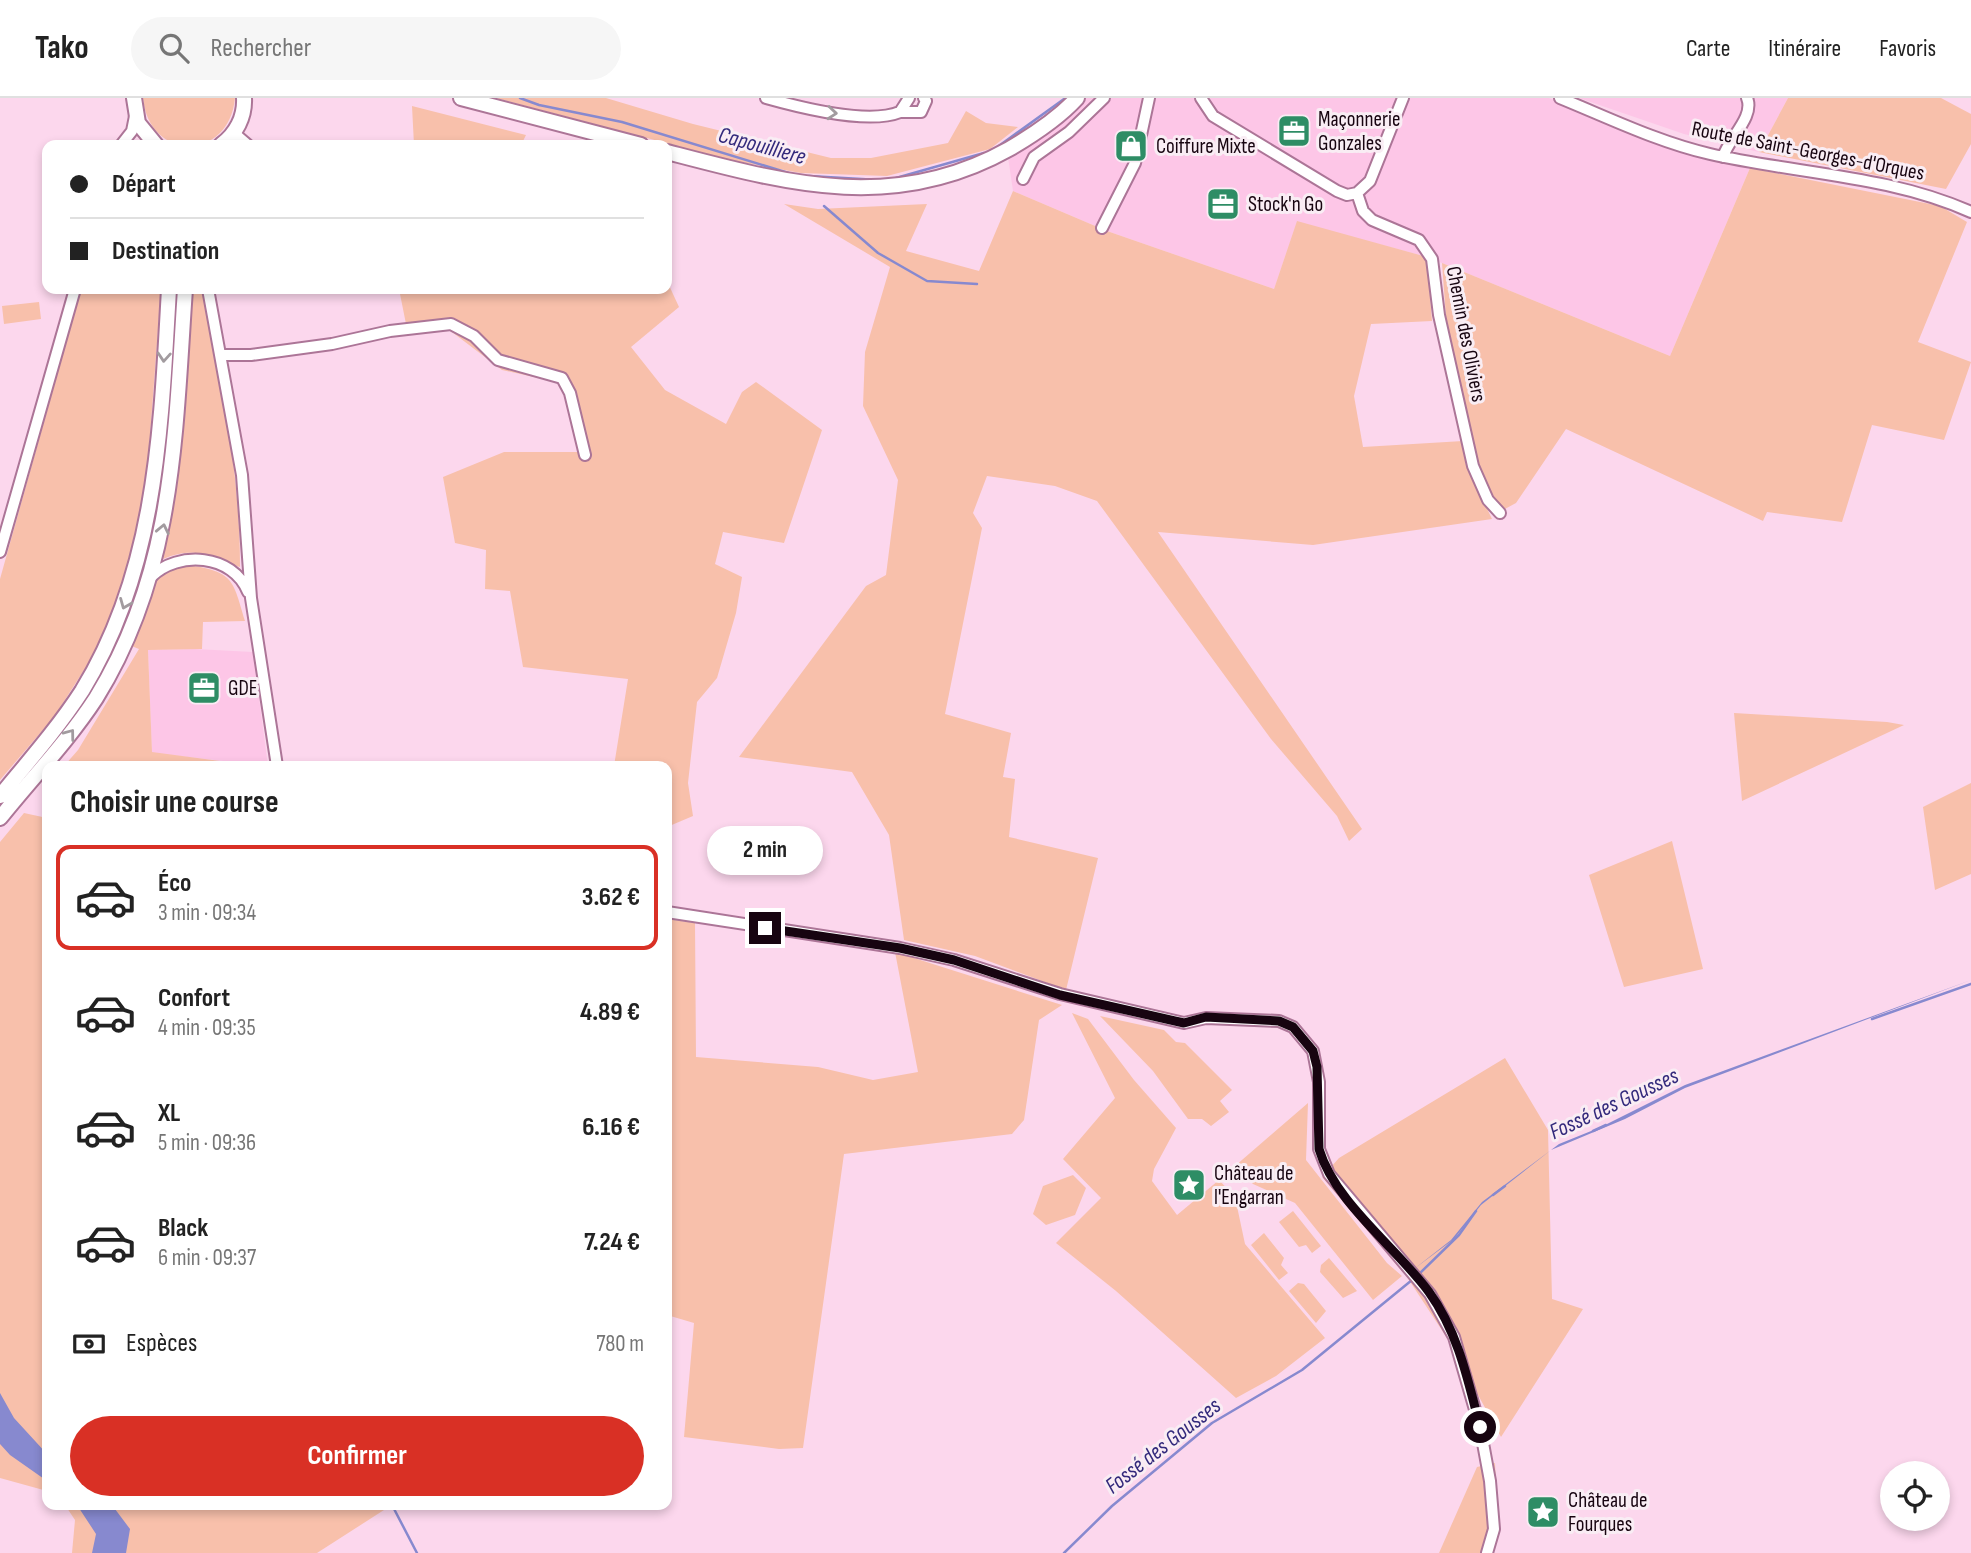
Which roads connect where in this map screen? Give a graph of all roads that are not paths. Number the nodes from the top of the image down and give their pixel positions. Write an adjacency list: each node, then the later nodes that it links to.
1 (134, 98): 16 (main road)
2 (244, 98): 17 (main road)
3 (253, 98): 17 (main road)
4 (461, 98): 23 (main road)
5 (766, 98): 15 (street, one-way to 15)
6 (909, 98): 15 (street)
7 (924, 98): 15 (street)
8 (1077, 98): 24 (main road)
9 (1104, 98): 26 (street)
10 (1149, 98): 29 (street)
11 (1201, 98): 27 (street)
12 (1560, 98): 25 (street, Route de Saint-Georges-d'Orques)
13 (1747, 98): 25 (street)
14 (1399, 99): 27 (street)
15 (900, 112)
16 (135, 114): 19 (street); 20 (main road)
17 (242, 116): 18 (main road)
18 (234, 133): 21 (main road); 22 (street)
19 (125, 140)
20 (151, 140)
21 (226, 140)
22 (242, 140)
23 (622, 140)
24 (672, 153)
25 (1723, 157): 28 (street, Route de Saint-Georges-d'Orques)
26 (1023, 179)
27 (1357, 193): 36 (street, Chemin des Oliviers)
28 (1971, 212)
29 (1102, 228)
30 (74, 294): 37 (street)
31 (169, 294): 45 (main road, one-way to 45)
32 (185, 294): 39 (main road, one-way to 32)
33 (209, 294): 34 (street)
34 (221, 355): 35 (street); 38 (street)
35 (585, 455)
36 (1500, 513)
37 (0, 552)
38 (248, 564): 40 (street); 41 (street)
39 (151, 578): 40 (street); 42 (main road, one-way to 39)
40 (241, 578): 41 (street)
41 (251, 598): 43 (street)
42 (45, 761)
43 (277, 761)
44 (42, 765): 46 (main road, one-way to 44)
45 (0, 796)
46 (0, 818)
47 (672, 913): 48 (street)
48 (1487, 1553)

